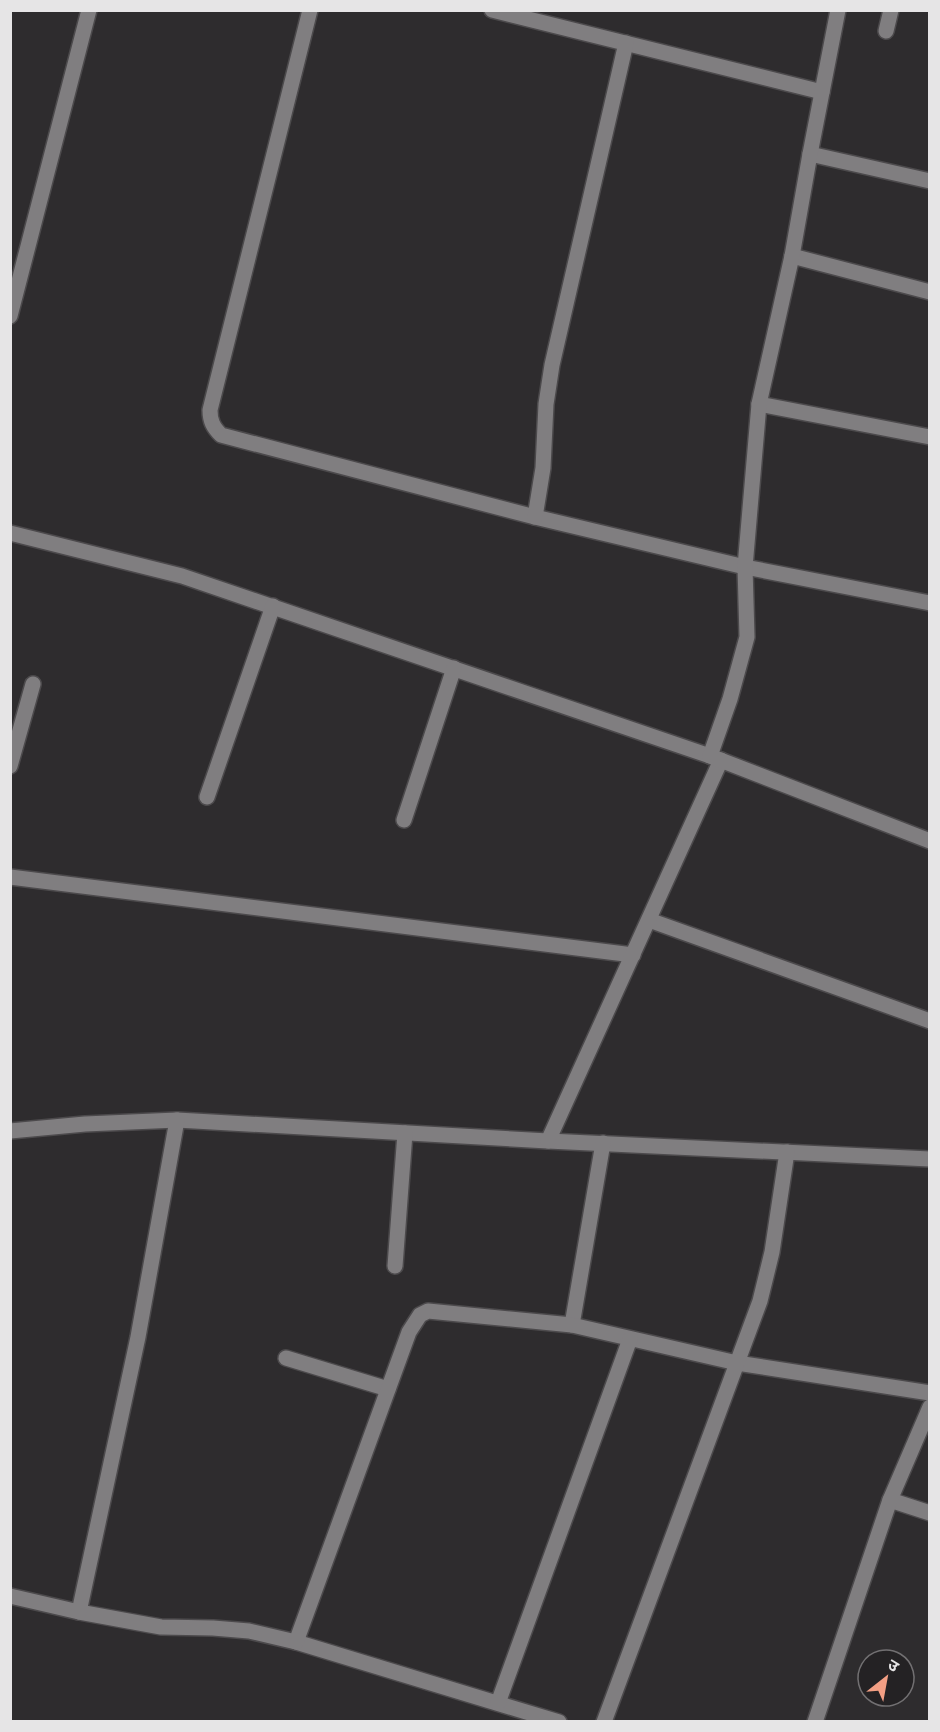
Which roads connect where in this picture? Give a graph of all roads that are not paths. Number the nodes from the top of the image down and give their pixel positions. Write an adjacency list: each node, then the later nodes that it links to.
1 (89, 10): 13 (street)
2 (310, 10): 16 (street)
3 (492, 10): 7 (street)
4 (838, 10): 8 (street)
5 (891, 10): 6 (street)
6 (886, 31)
7 (626, 43): 8 (street); 16 (street)
8 (822, 92): 9 (street)
9 (810, 154): 10 (street); 11 (street)
10 (930, 181)
11 (792, 256): 12 (street); 14 (street)
12 (930, 292)
13 (10, 316)
14 (759, 404): 15 (street); 18 (street)
15 (930, 437)
16 (535, 516): 18 (street)
17 (10, 533): 20 (street)
18 (745, 567): 19 (street); 23 (street)
19 (930, 603)
20 (273, 606): 21 (street); 25 (street)
21 (454, 668): 23 (street); 26 (street)
22 (33, 684): 24 (street)
23 (715, 758): 27 (street); 29 (street)
24 (10, 765)
25 (207, 797)
26 (404, 820)
27 (930, 840)
28 (10, 877): 30 (street)
29 (649, 920): 30 (street); 31 (street)
30 (633, 955): 35 (street)
31 (930, 1021)
32 (177, 1120): 33 (street); 34 (street); 50 (street)
33 (10, 1131)
34 (405, 1133): 35 (street); 39 (street)
35 (548, 1141): 36 (street)
36 (603, 1143): 37 (street); 40 (street)
37 (787, 1152): 38 (street); 43 (street)
38 (930, 1159)
39 (395, 1266)
40 (572, 1325): 41 (street); 44 (street)
41 (630, 1339): 43 (street); 52 (street)
42 (286, 1358): 44 (street)
43 (737, 1363): 45 (street); 54 (street)
44 (388, 1389): 51 (street)
45 (930, 1393)
46 (930, 1407): 47 (street)
47 (890, 1500): 48 (street); 55 (street)
48 (930, 1513)
49 (10, 1596): 50 (street)
50 (79, 1612): 51 (street)
51 (296, 1642): 52 (street)
52 (498, 1703): 53 (street)
53 (559, 1722)
54 (604, 1722)
55 (815, 1722)

